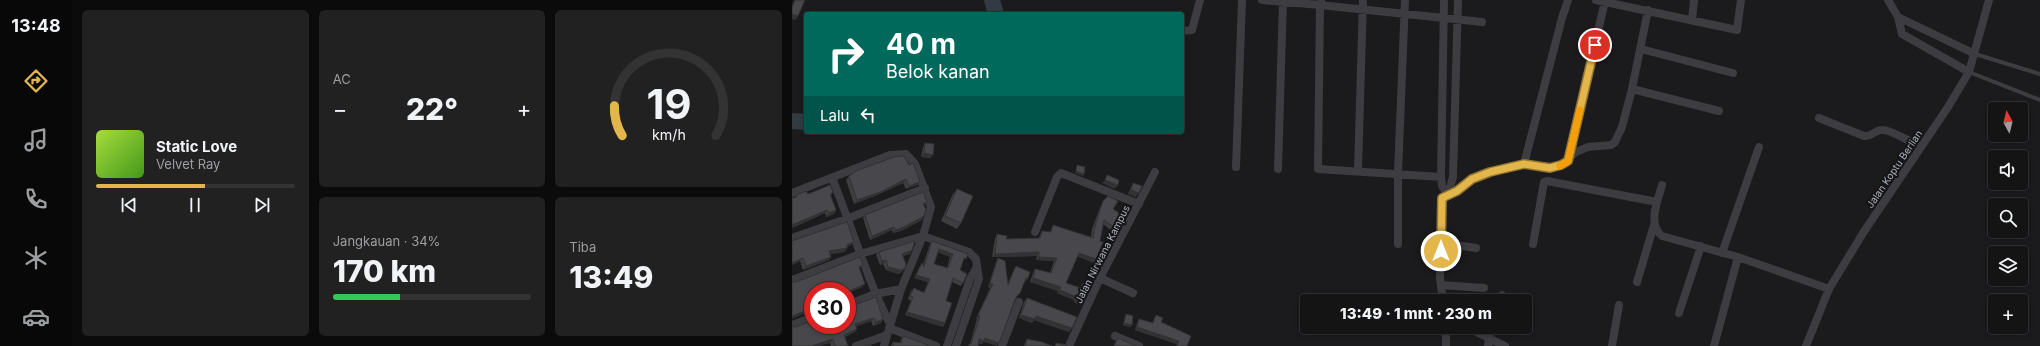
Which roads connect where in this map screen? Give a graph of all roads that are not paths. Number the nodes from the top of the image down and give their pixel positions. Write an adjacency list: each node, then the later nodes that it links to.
1 (1200, 0): 25 (street)
2 (1242, 0): 39 (street)
3 (1262, 0): 14 (street)
4 (1363, 0): 17 (street)
5 (1405, 0): 19 (street)
6 (1444, 0): 20 (street)
7 (1458, 0): 22 (street)
8 (1568, 0): 38 (street)
9 (1596, 0): 15 (street)
10 (1694, 0): 23 (street)
11 (1741, 0): 23 (street)
12 (1888, 0): 21 (street)
13 (1989, 0): 27 (street, Jalan Koptu Berlian)
14 (1283, 1): 16 (street); 40 (street)
15 (1604, 1): 18 (street); 37 (street)
16 (1321, 3): 17 (street); 41 (street)
17 (1363, 10): 19 (street); 41 (street)
18 (1648, 10): 23 (street); 26 (street)
19 (1405, 12): 20 (street); 43 (street)
20 (1444, 17): 22 (street); 44 (street)
21 (1898, 17): 27 (street); 28 (street)
22 (1458, 19): 24 (street); 49 (street)
23 (1692, 20)
24 (1482, 22)
25 (1184, 31)
26 (1641, 49): 29 (street); 31 (street)
27 (1975, 54): 28 (street, Jalan Koptu Berlian); 30 (lane)
28 (1969, 72): 32 (lane); 36 (street, Jalan Koptu Berlian)
29 (1733, 73)
30 (2040, 74)
31 (1632, 89): 33 (street); 37 (street)
32 (2040, 100)
33 (1719, 111)
34 (1819, 118): 36 (street)
35 (1759, 147): 62 (street)
36 (1921, 147): 72 (street, Jalan Koptu Berlian)
37 (1568, 161): 38 (street)
38 (1524, 164): 49 (street)
39 (1236, 167)
40 (1278, 169)
41 (1358, 170): 43 (street)
42 (1155, 172): 51 (street, Jalan Nirwana Kampus)
43 (1398, 173): 44 (street); 58 (street)
44 (1441, 177): 49 (street)
45 (832, 178): 47 (street); 48 (street); 52 (street)
46 (1662, 185): 50 (street)
47 (925, 188): 52 (street); 55 (street)
48 (792, 194)
49 (1448, 195): 57 (street)
50 (1658, 202): 53 (street); 59 (street)
51 (1138, 204): 54 (street); 66 (street, Jalan Nirwana Kampus)
52 (849, 218): 56 (street); 63 (street)
53 (1654, 225): 60 (street); 68 (street)
54 (1035, 232)
55 (923, 236): 63 (street); 65 (street); 71 (street)
56 (792, 238)
57 (1441, 243): 61 (street); 69 (street)
58 (1398, 244)
59 (1533, 244)
60 (1701, 246): 62 (street); 79 (street)
61 (1476, 248)
62 (1722, 253): 64 (street)
63 (860, 254): 67 (street); 74 (street)
64 (1738, 257): 72 (street); 101 (street)
65 (977, 267): 92 (street); 93 (street)
66 (1100, 278): 73 (street); 95 (street, Jalan Nirwana Kampus)
67 (792, 280)
68 (1637, 282)
69 (1441, 284): 70 (street); 75 (street)
70 (1484, 288)
71 (901, 289): 74 (street); 82 (street)
72 (1829, 289): 102 (street, Jalan Koptu Berlian)
73 (1133, 293)
74 (875, 294): 76 (street); 82 (street)
75 (1442, 294)
76 (856, 301)
77 (1019, 302): 94 (street)
78 (1619, 305): 100 (street)
79 (1679, 313)
80 (804, 320): 81 (street)
81 (792, 325)
82 (889, 329): 88 (street); 90 (street); 91 (street)
83 (1446, 334): 97 (street)
84 (1482, 334): 87 (street)
85 (1490, 334): 87 (street)
86 (1115, 336): 96 (street)
87 (1489, 337): 98 (street); 99 (street)
88 (868, 344): 89 (street)
89 (856, 346)
90 (884, 346)
91 (936, 346)
92 (947, 346)
93 (956, 346)
94 (1002, 346)
95 (1069, 346)
96 (1139, 346)
97 (1446, 346)
98 (1488, 346)
99 (1505, 346)
100 (1612, 346)
101 (1714, 346)
102 (1806, 346)

